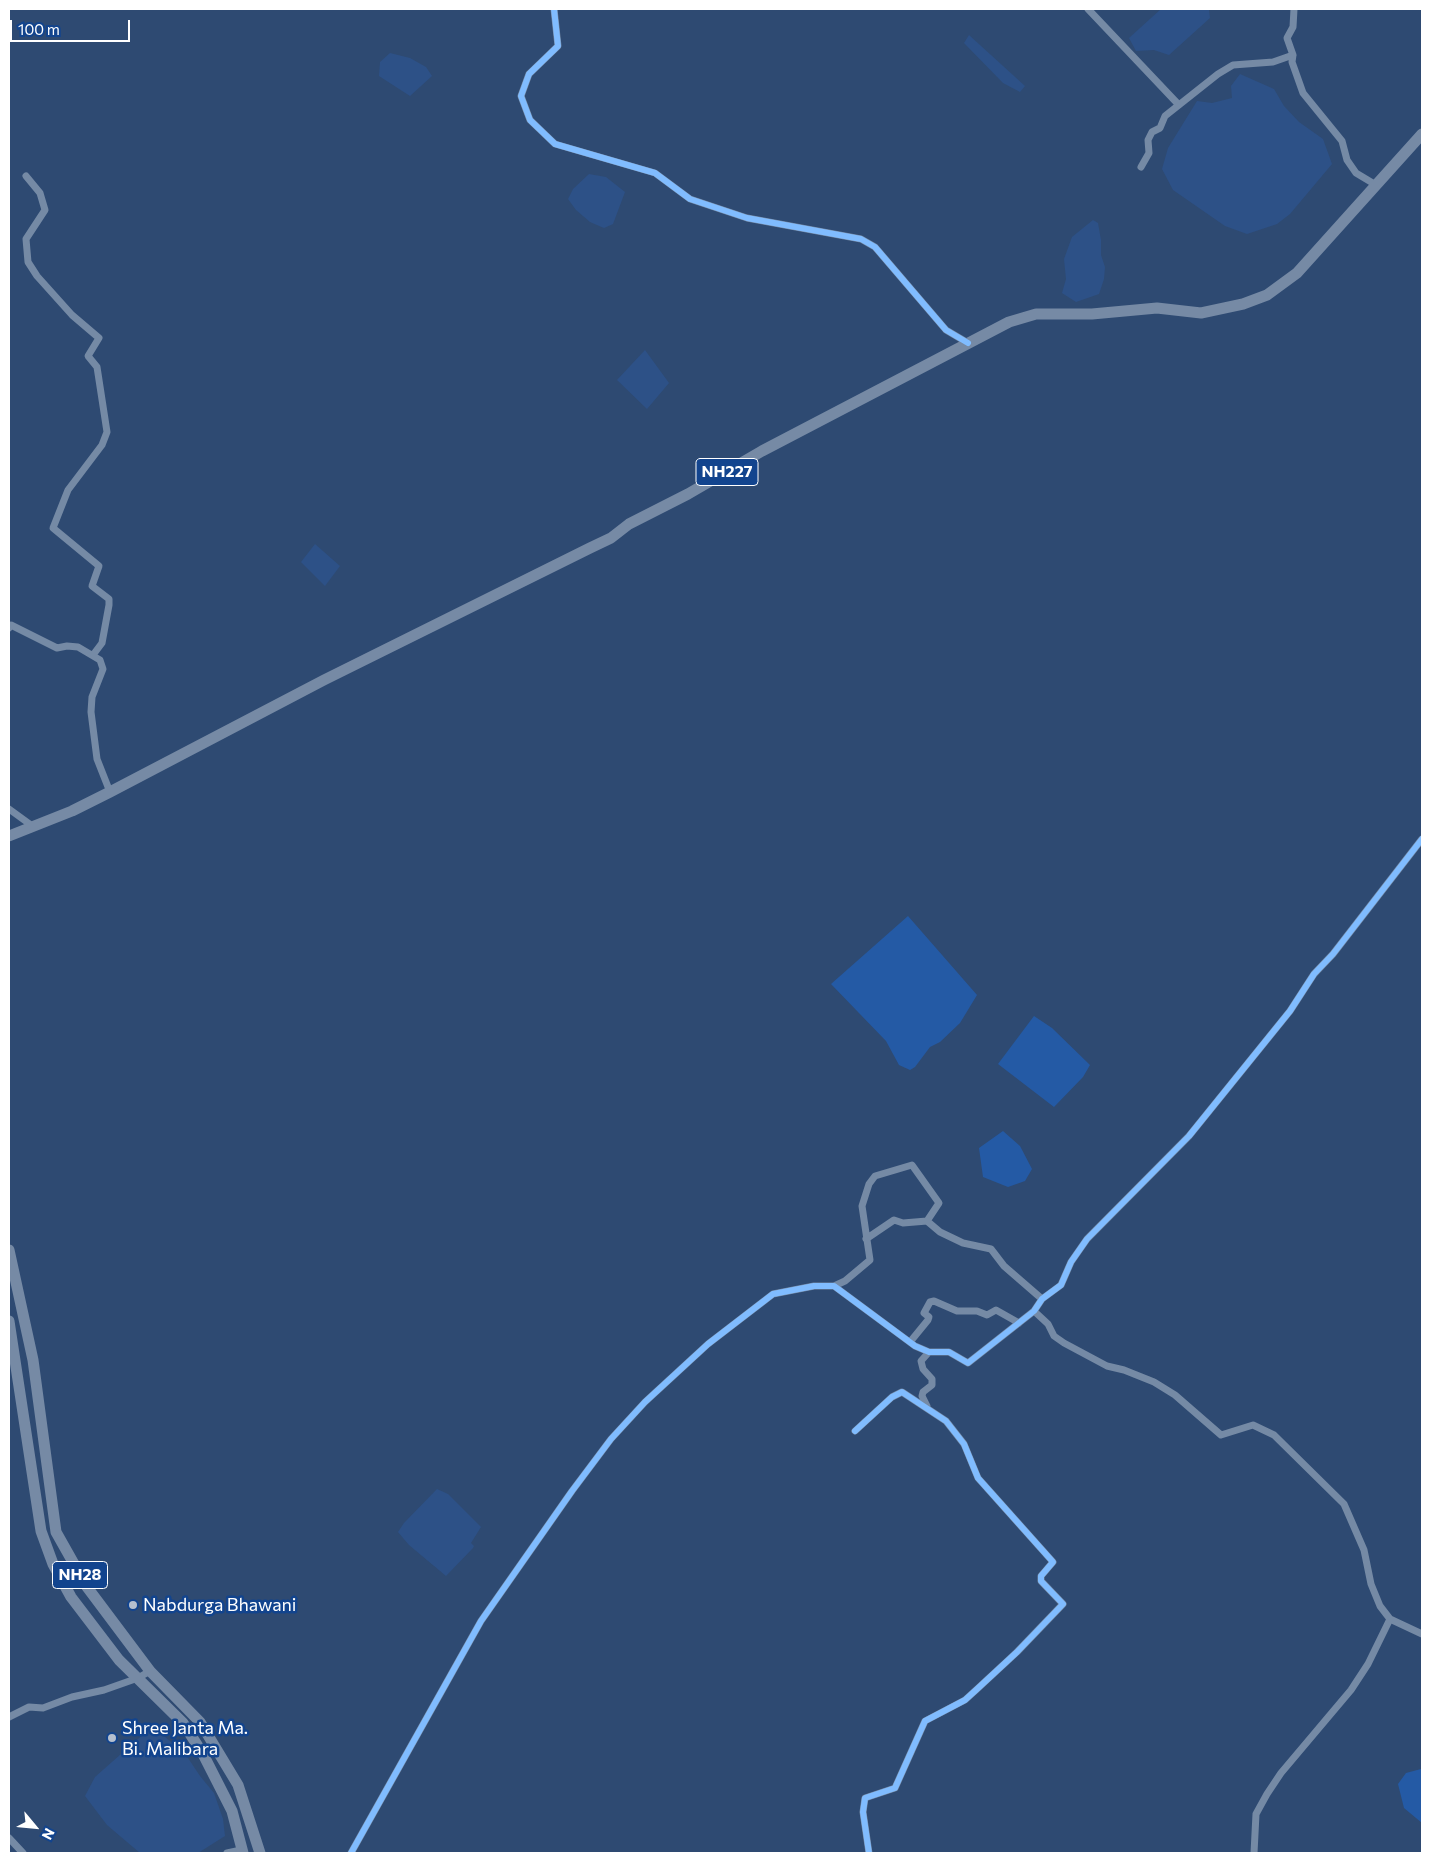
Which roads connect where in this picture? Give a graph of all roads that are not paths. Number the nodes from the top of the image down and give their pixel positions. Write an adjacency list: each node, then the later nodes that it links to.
1 (554, 9): 10 (street)
2 (1088, 9): 5 (street)
3 (1294, 9): 4 (street)
4 (1292, 55): 5 (street); 9 (street)
5 (1178, 104): 7 (street)
6 (1422, 134): 9 (highway, NH227)
7 (1141, 167)
8 (26, 176): 12 (street)
9 (1376, 185): 10 (highway, NH227)
10 (968, 343): 13 (highway, NH227)
11 (9, 628): 12 (street)
12 (93, 655): 13 (street)
13 (110, 792): 15 (highway, NH227)
14 (9, 809): 15 (street)
15 (31, 825): 16 (highway, NH227)
16 (9, 836)
17 (1422, 840): 22 (street)
18 (926, 1221): 19 (street); 19 (street); 22 (street)
19 (866, 1239): 21 (street)
20 (9, 1250): 30 (highway, NH28)
21 (834, 1286): 26 (street); 42 (street)
22 (1042, 1299): 23 (street)
23 (1034, 1312): 25 (street); 32 (street)
24 (9, 1321): 31 (highway, NH28)
25 (1018, 1322): 26 (street); 27 (street)
26 (910, 1342): 27 (street)
27 (928, 1352): 28 (street)
28 (931, 1412): 29 (street); 43 (street)
29 (855, 1431)
30 (45, 1460): 31 (highway); 34 (highway, NH28)
31 (31, 1462): 35 (highway, NH28)
32 (1390, 1619): 33 (street); 44 (street)
33 (1422, 1634)
34 (150, 1671): 35 (street); 41 (highway, NH28)
35 (138, 1678): 36 (street); 38 (highway, NH28)
36 (9, 1717)
37 (9, 1838): 39 (street)
38 (242, 1852): 40 (street)
39 (23, 1853)
40 (227, 1853)
41 (260, 1853)
42 (351, 1853)
43 (869, 1853)
44 (1254, 1853)

